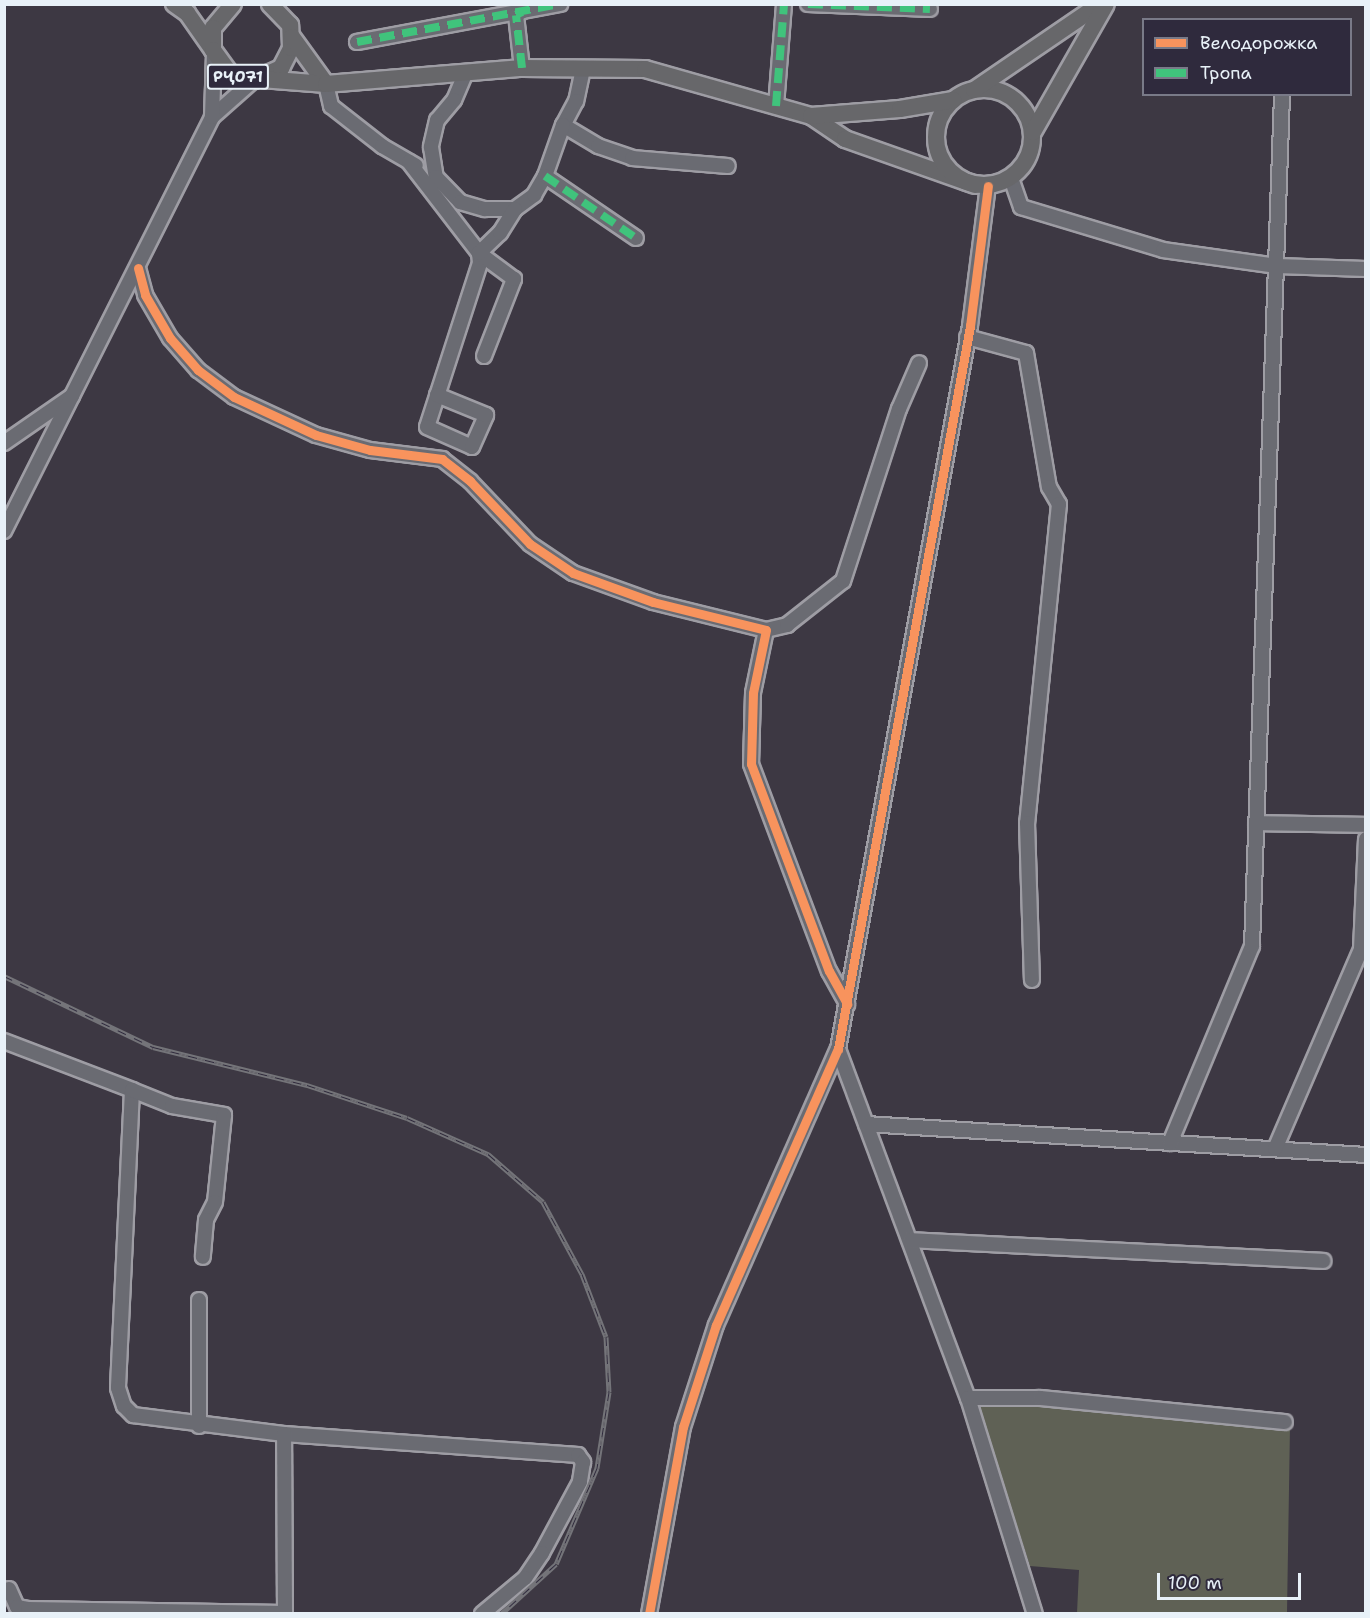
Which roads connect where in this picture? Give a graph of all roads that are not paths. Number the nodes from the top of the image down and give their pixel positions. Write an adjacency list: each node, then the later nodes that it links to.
1 (233, 4): 15 (main road, РҶ071)
2 (270, 4): 11 (main road)
3 (536, 4): 12 (street)
4 (560, 4): 12 (street)
5 (784, 4): 24 (street)
6 (808, 4): 10 (street)
7 (1100, 4): 21 (main road)
8 (1106, 4): 28 (main road)
9 (181, 9): 15 (main road)
10 (930, 9)
11 (284, 10): 13 (main road)
12 (516, 15): 14 (street); 16 (street)
13 (292, 37): 19 (main road, РҶ071); 20 (main road)
14 (357, 42)
15 (214, 52): 19 (main road, РҶ071); 26 (street)
16 (522, 68): 17 (main road); 18 (main road)
17 (583, 69): 24 (main road); 27 (street)
18 (466, 72): 20 (main road); 32 (street)
19 (258, 79): 20 (main road); 26 (street)
20 (326, 84): 29 (street)
21 (973, 90): 23 (main road); 28 (main road)
22 (1282, 96): 38 (street)
23 (953, 99): 25 (main road); 34 (main road)
24 (776, 106): 25 (main road)
25 (811, 116): 34 (main road)
26 (212, 117): 39 (street)
27 (563, 125): 30 (street); 31 (street)
28 (1033, 132): 33 (main road)
29 (409, 162): 32 (street); 37 (street)
30 (728, 166)
31 (545, 176): 35 (street); 36 (street)
32 (436, 177): 35 (street)
33 (1011, 178): 34 (main road); 38 (street)
34 (982, 185): 41 (street)
35 (515, 208): 37 (street)
36 (636, 238)
37 (479, 253): 42 (street); 45 (street)
38 (1277, 266): 40 (street); 49 (street)
39 (138, 268): 44 (street); 48 (street)
40 (1365, 269)
41 (967, 337): 52 (street); 53 (street)
42 (484, 356)
43 (919, 363): 48 (street)
44 (73, 395): 46 (street); 47 (street)
45 (438, 395)
46 (4, 444)
47 (4, 531)
48 (766, 630): 53 (street)
49 (1256, 823): 50 (street); 58 (street)
50 (1365, 825)
51 (1365, 839): 59 (street)
52 (1032, 980)
53 (847, 1004): 55 (street)
54 (4, 1041): 56 (street)
55 (838, 1049): 57 (street); 72 (street)
56 (132, 1090): 62 (street); 67 (street)
57 (866, 1124): 58 (street); 61 (street)
58 (1170, 1143): 59 (street)
59 (1275, 1149): 60 (street)
60 (1365, 1155)
61 (910, 1239): 63 (street); 65 (street)
62 (203, 1257)
63 (1323, 1261)
64 (199, 1300): 67 (street)
65 (968, 1398): 66 (street); 73 (street)
66 (1285, 1422)
67 (199, 1426): 68 (street)
68 (284, 1434): 70 (street); 71 (street)
69 (9, 1588): 70 (street)
70 (285, 1613)
71 (482, 1614)
72 (649, 1614)
73 (1035, 1614)

